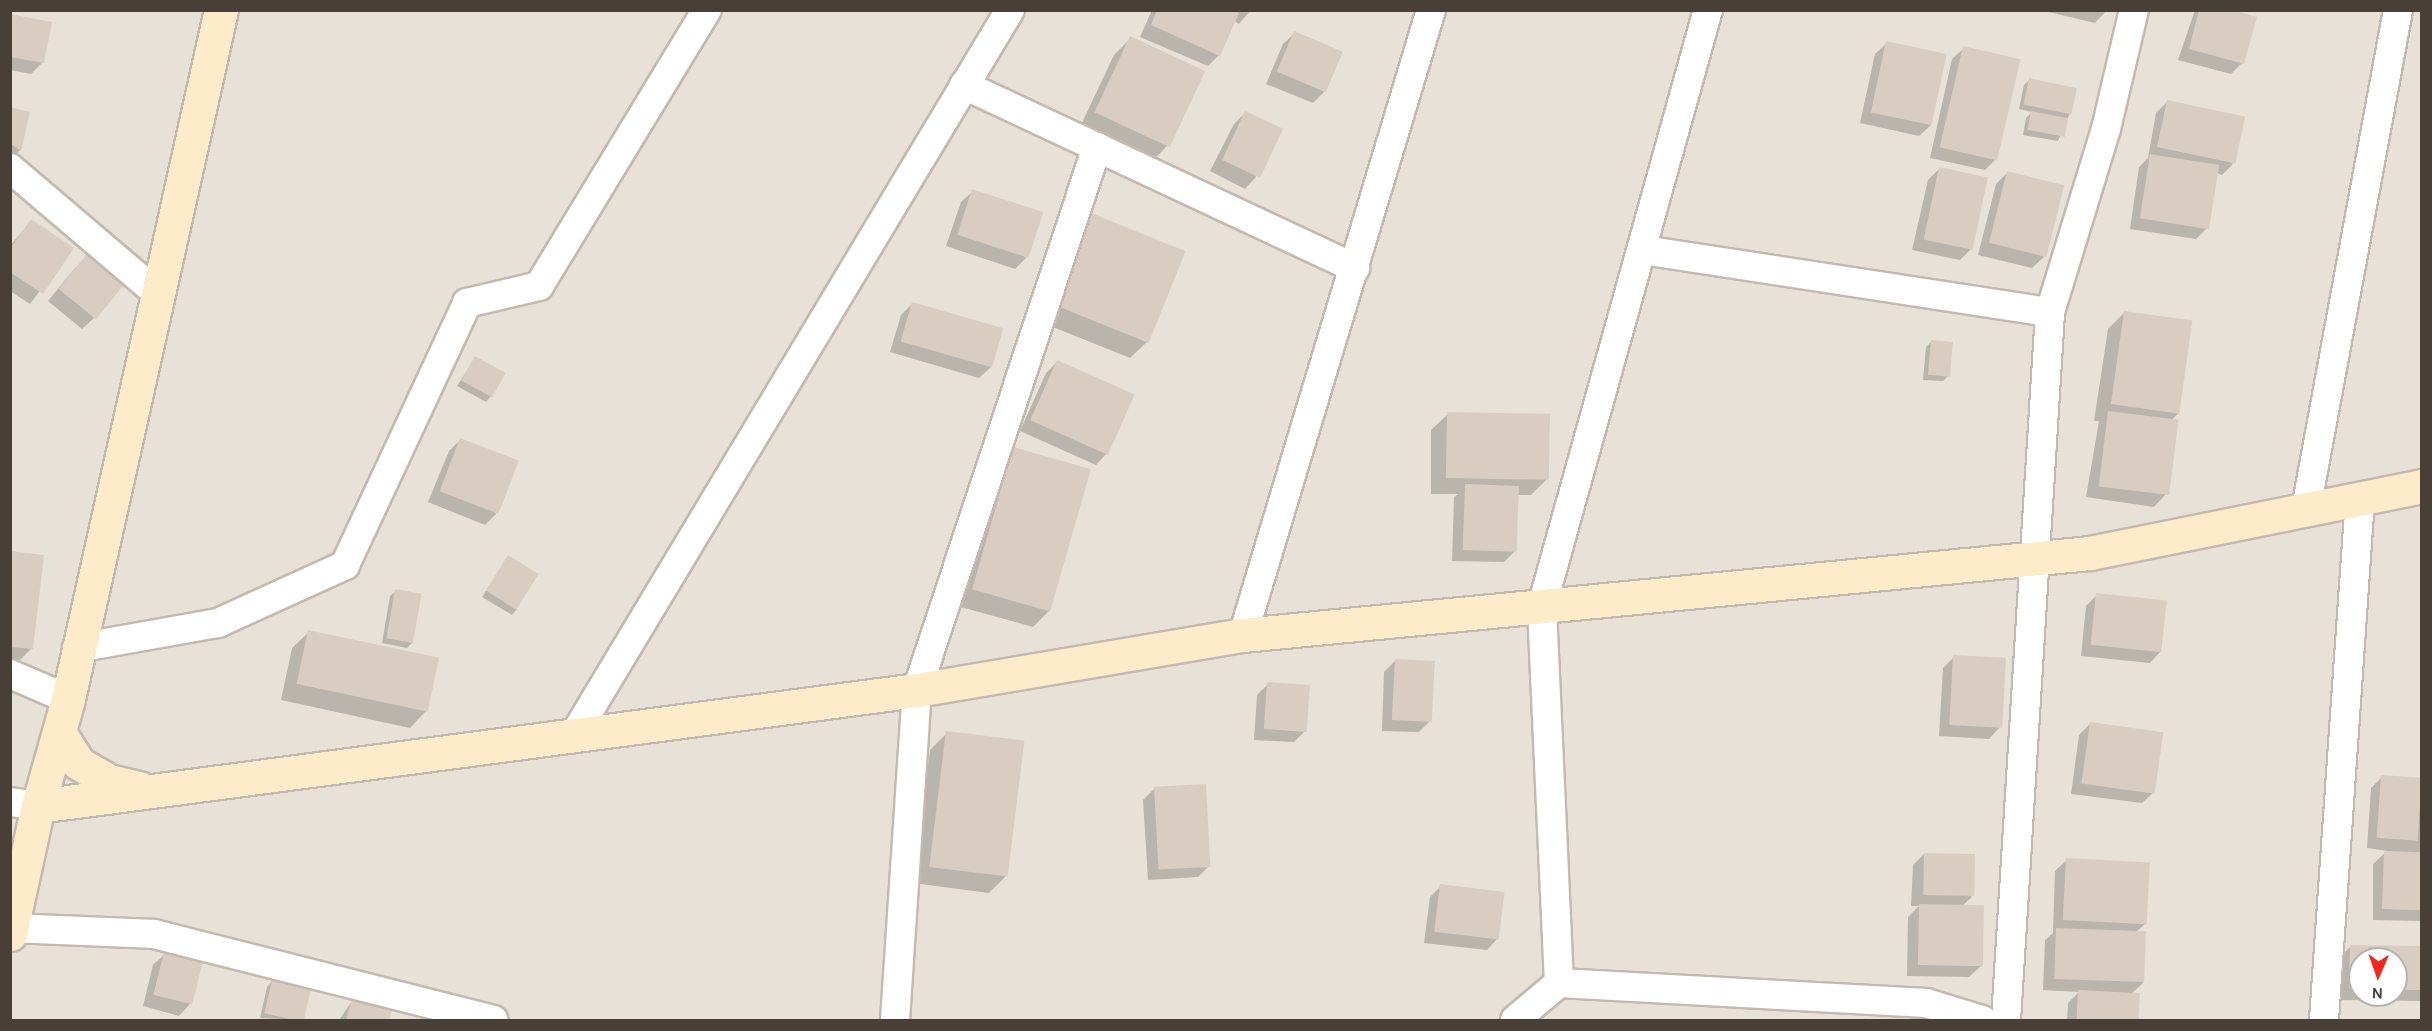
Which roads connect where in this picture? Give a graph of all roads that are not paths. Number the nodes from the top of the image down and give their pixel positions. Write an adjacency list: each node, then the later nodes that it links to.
1 (221, 10): 13 (street)
2 (707, 10): 21 (street)
3 (1010, 10): 8 (street)
4 (1431, 10): 12 (street)
5 (1708, 10): 11 (street)
6 (2134, 10): 14 (street)
7 (2398, 10): 17 (street)
8 (964, 85): 9 (street); 26 (street)
9 (1097, 147): 12 (street); 23 (street)
10 (10, 168): 13 (street)
11 (1643, 250): 14 (street); 19 (street)
12 (1355, 268): 20 (street)
13 (158, 294): 21 (street)
14 (2050, 312): 18 (street)
15 (2421, 486): 16 (street)
16 (2360, 498): 17 (street); 36 (street)
17 (2306, 509): 18 (street)
18 (2034, 558): 19 (street); 35 (street)
19 (1542, 606): 20 (street); 30 (street)
20 (1243, 635): 23 (street)
21 (77, 648): 24 (street)
22 (10, 674): 24 (street)
23 (917, 690): 26 (street); 32 (street)
24 (68, 699): 25 (street)
25 (59, 732): 27 (street); 28 (street)
26 (576, 732): 27 (street)
27 (149, 791): 28 (street)
28 (24, 804): 29 (street)
29 (11, 931): 31 (street)
30 (1558, 983): 33 (street); 34 (street)
31 (493, 1020)
32 (895, 1020)
33 (1515, 1020)
34 (1982, 1020)
35 (2006, 1020)
36 (2324, 1020)

